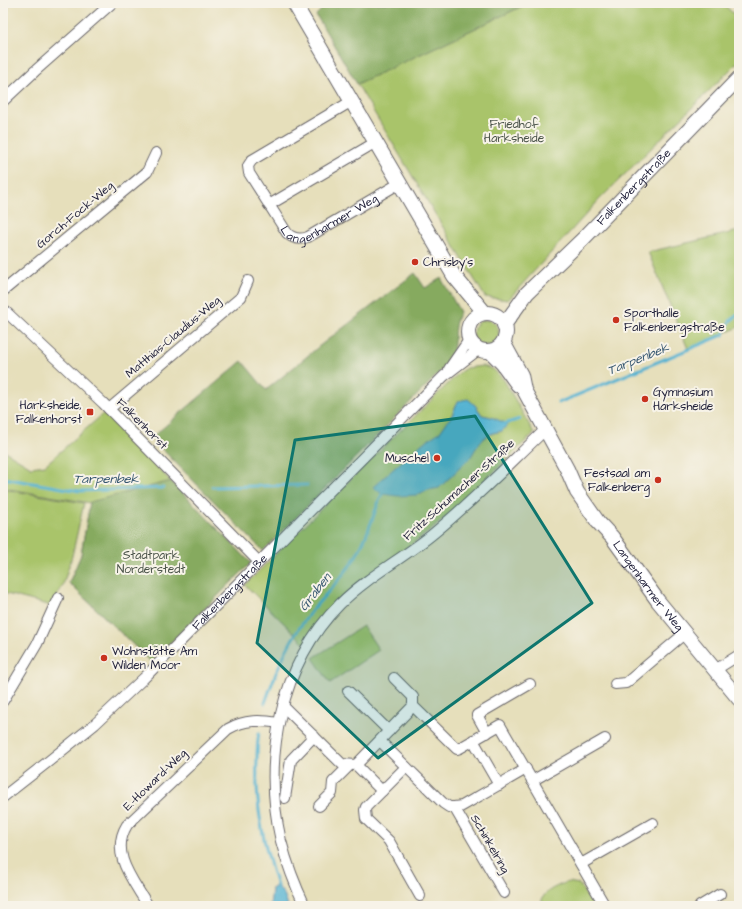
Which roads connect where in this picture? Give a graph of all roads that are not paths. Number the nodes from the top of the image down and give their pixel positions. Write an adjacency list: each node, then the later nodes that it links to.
1 (112, 3): 4 (street)
2 (294, 3): 7 (main road, Langenharmer Weg)
3 (40, 55): 4 (street)
4 (34, 71): 6 (street)
5 (739, 78): 16 (main road, Falkenbergstraße)
6 (3, 101)
7 (352, 101): 8 (main road, Langenharmer Weg); 11 (street, Langenharmer Weg)
8 (376, 142): 10 (main road, Langenharmer Weg); 11 (street, Langenharmer Weg)
9 (156, 153): 14 (street, Gorch-Fock-Weg)
10 (400, 183): 11 (street, Langenharmer Weg); 12 (main road, Langenharmer Weg)
11 (269, 205)
12 (454, 276): 16 (main road, Langenharmer Weg); 17 (main road, Langenharmer Weg)
13 (248, 281): 21 (street, Matthias-Claudius-Weg)
14 (3, 291)
15 (3, 309): 21 (street, Falkenhorst)
16 (495, 318): 17 (main road); 18 (main road)
17 (472, 320): 19 (main road)
18 (503, 342): 19 (main road); 20 (main road, Langenharmer Weg)
19 (479, 347): 20 (main road, Langenharmer Weg); 23 (street, Falkenbergstraße)
20 (524, 390): 22 (main road, Langenharmer Weg)
21 (109, 409): 23 (street, Falkenhorst)
22 (545, 430): 25 (main road, Langenharmer Weg); 34 (street, Fritz-Schumacher-Straße)
23 (259, 562): 49 (street, Falkenbergstraße)
24 (58, 598): 33 (street)
25 (684, 634): 27 (main road, Langenharmer Weg); 30 (street, Langenharmer Weg)
26 (739, 655): 27 (street)
27 (715, 670): 32 (main road, Langenharmer Weg)
28 (394, 678): 35 (street)
29 (530, 684): 38 (street)
30 (615, 684)
31 (348, 691): 37 (street)
32 (739, 699)
33 (3, 701)
34 (283, 706): 36 (street, Fritz-Schumacher-Straße); 39 (street)
35 (413, 706): 37 (street); 41 (street)
36 (279, 722): 58 (street, E.-Howard-Weg); 59 (street, Fritz-Schumacher-Straße)
37 (389, 731): 42 (street)
38 (487, 732): 41 (street); 45 (street)
39 (314, 736): 43 (street); 50 (street)
40 (605, 739): 46 (street)
41 (474, 740): 47 (street)
42 (380, 741): 43 (street); 44 (street, Schinkelring)
43 (353, 765): 48 (street); 51 (street)
44 (406, 766): 48 (street); 52 (street, Schinkelring)
45 (526, 769): 46 (street); 47 (street, Schinkelring)
46 (532, 781): 54 (street)
47 (499, 785): 52 (street, Schinkelring)
48 (382, 791): 57 (street)
49 (3, 796)
50 (285, 798)
51 (319, 806)
52 (454, 807): 55 (street, Schinkelring)
53 (653, 823): 54 (street)
54 (581, 864): 60 (street)
55 (504, 893)
56 (720, 894): 61 (street)
57 (420, 896)
58 (148, 906)
59 (305, 906)
60 (605, 906)
61 (700, 906)

